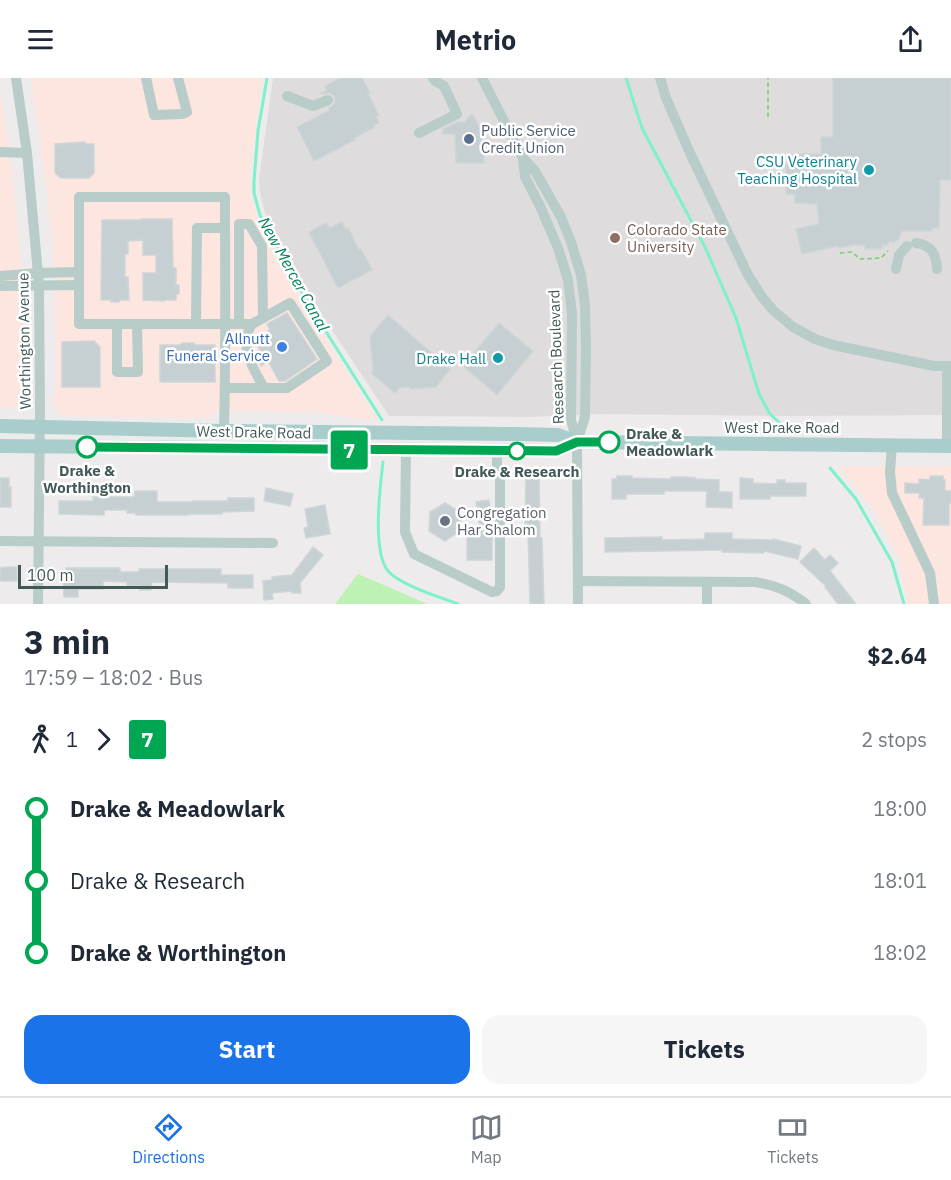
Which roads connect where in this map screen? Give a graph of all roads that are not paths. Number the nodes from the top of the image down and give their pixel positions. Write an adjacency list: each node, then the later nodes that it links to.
1 (16, 78): 11 (street, Worthington Avenue)
2 (146, 78): 3 (street)
3 (178, 78)
4 (433, 78): 9 (street)
5 (482, 78): 36 (street, Research Boulevard)
6 (660, 78): 29 (street)
7 (287, 96): 8 (street)
8 (328, 100)
9 (419, 133)
10 (0, 153): 11 (street)
11 (27, 153): 17 (street, Worthington Avenue)
12 (239, 224): 13 (street); 22 (street); 27 (street)
13 (225, 226): 16 (street); 25 (street); 26 (street)
14 (896, 269): 15 (street)
15 (937, 269)
16 (79, 272): 17 (street); 20 (street)
17 (38, 273): 18 (street); 19 (street, Worthington Avenue)
18 (0, 276)
19 (39, 285): 20 (street); 21 (street); 33 (street, Worthington Avenue)
20 (79, 285): 23 (street)
21 (0, 286)
22 (263, 318): 28 (street); 31 (street)
23 (117, 324): 24 (street); 24 (street)
24 (138, 324): 25 (street)
25 (196, 324): 26 (street)
26 (225, 324): 27 (street); 30 (street)
27 (239, 324): 28 (street)
28 (252, 324): 31 (street)
29 (949, 367): 39 (street)
30 (225, 388): 31 (street); 34 (street)
31 (264, 388)
32 (0, 426): 33 (main road, West Drake Road)
33 (40, 426): 34 (main road, West Drake Road); 40 (street, Worthington Avenue)
34 (224, 431): 35 (main road, West Drake Road)
35 (438, 433): 36 (main road, West Drake Road); 41 (main road)
36 (577, 442): 37 (main road, West Drake Road); 42 (main road, West Drake Road); 46 (street, Research Boulevard)
37 (892, 445): 39 (main road, West Drake Road); 52 (street)
38 (0, 446): 40 (main road, West Drake Road)
39 (949, 446)
40 (40, 447): 41 (main road, West Drake Road); 44 (street, Worthington Avenue)
41 (406, 450): 42 (main road, West Drake Road); 42 (street)
42 (497, 451)
43 (0, 541): 44 (street)
44 (40, 542): 45 (street); 48 (street, Worthington Avenue)
45 (273, 543)
46 (578, 581): 47 (street); 49 (street, Research Boulevard)
47 (707, 582): 50 (street); 51 (street)
48 (38, 604)
49 (578, 604)
50 (707, 604)
51 (806, 604)
52 (934, 604)

